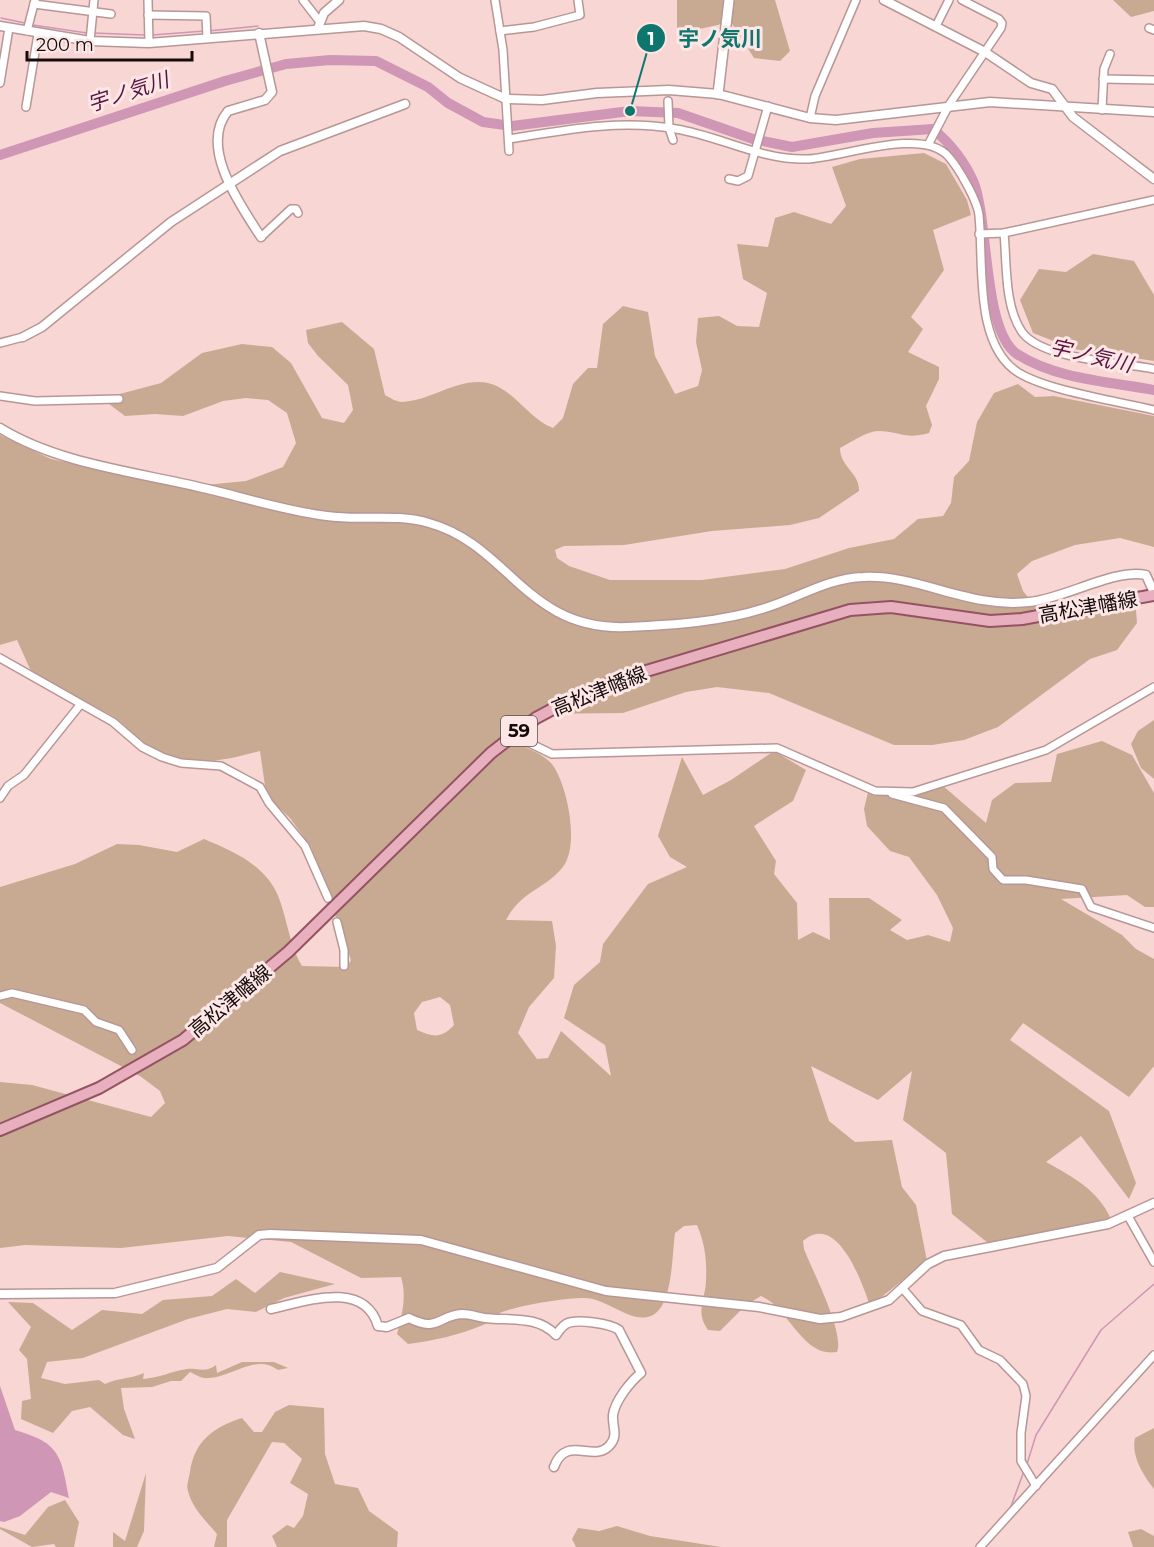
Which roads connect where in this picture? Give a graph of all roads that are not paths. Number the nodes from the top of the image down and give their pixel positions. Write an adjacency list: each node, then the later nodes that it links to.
1 (94, 0): 13 (street)
2 (148, 0): 15 (street)
3 (303, 0): 16 (street)
4 (339, 0): 16 (street)
5 (495, 0): 20 (street)
6 (578, 0): 20 (street)
7 (729, 0): 31 (main road)
8 (856, 0): 41 (street)
9 (884, 0): 17 (street)
10 (949, 0): 17 (street)
11 (962, 0): 26 (street)
12 (34, 2): 13 (street); 19 (street)
13 (93, 12): 14 (street); 24 (street)
14 (111, 14)
15 (148, 15): 23 (street); 25 (street)
16 (319, 25): 21 (street); 32 (street)
17 (936, 26): 26 (street)
18 (4, 27): 19 (street); 30 (street)
19 (27, 31): 22 (street)
20 (500, 31): 32 (street)
21 (259, 33): 23 (street); 50 (street)
22 (38, 34): 24 (street); 37 (street)
23 (207, 38): 25 (street)
24 (90, 40): 25 (street)
25 (149, 42)
26 (985, 52): 35 (street); 38 (street)
27 (1110, 54): 28 (street)
28 (1103, 79): 29 (street); 39 (street)
29 (1154, 80)
30 (0, 83)
31 (718, 94): 32 (street); 36 (street)
32 (506, 99): 43 (street)
33 (668, 101): 42 (street)
34 (405, 104): 50 (street)
35 (949, 105): 38 (street); 41 (street); 45 (street)
36 (768, 106): 41 (street); 46 (street)
37 (26, 107)
38 (1066, 107): 39 (street); 49 (street)
39 (1102, 110): 40 (street)
40 (1154, 112)
41 (810, 118)
42 (669, 127): 43 (street); 44 (street); 46 (street)
43 (509, 137): 47 (street)
44 (673, 140)
45 (928, 145): 46 (street); 54 (street)
46 (756, 151): 48 (street)
47 (509, 152)
48 (729, 179)
49 (1154, 179)
50 (228, 184): 55 (street); 56 (street)
51 (1154, 200): 53 (street)
52 (298, 213): 55 (street)
53 (1004, 233): 54 (street); 58 (street)
54 (979, 234): 61 (street)
55 (261, 237)
56 (23, 337): 57 (street)
57 (0, 344)
58 (1154, 369)
59 (0, 396): 60 (street)
60 (119, 399)
61 (1154, 410)
62 (0, 428): 63 (street)
63 (1154, 594): 67 (main road, 高松津幡線 / 59)
64 (0, 658): 66 (street)
65 (1154, 687): 68 (street)
66 (80, 705): 69 (street); 70 (street)
67 (513, 735): 68 (street); 76 (main road, 高松津幡線 / 59)
68 (884, 792): 72 (street)
69 (0, 798)
70 (328, 898)
71 (337, 922): 73 (street)
72 (1154, 928)
73 (344, 966)
74 (0, 996): 75 (street)
75 (132, 1050)
76 (0, 1130)
77 (1154, 1203): 78 (street)
78 (1128, 1216): 79 (street); 80 (street)
79 (1154, 1262)
80 (903, 1289): 81 (street); 85 (street)
81 (0, 1294)
82 (271, 1310): 84 (street)
83 (1154, 1356): 85 (street)
84 (554, 1467)
85 (1036, 1486): 86 (street)
86 (980, 1547)

